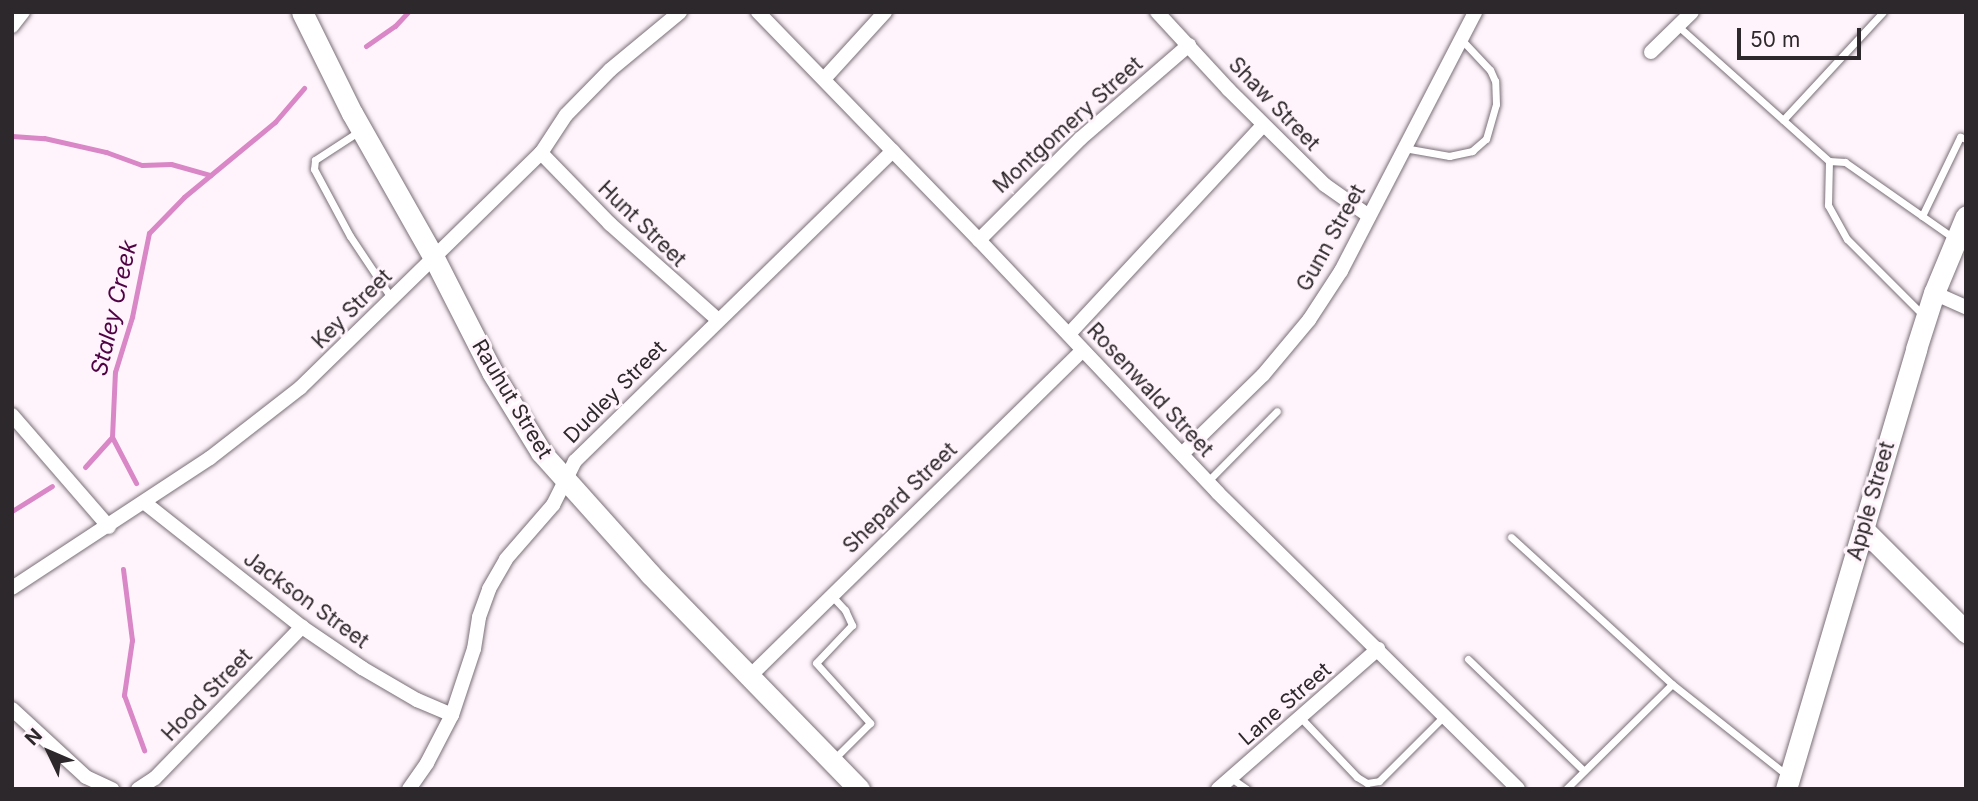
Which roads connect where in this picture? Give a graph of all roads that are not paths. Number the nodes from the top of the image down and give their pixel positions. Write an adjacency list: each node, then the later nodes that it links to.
1 (23, 12): 10 (street)
2 (302, 12): 18 (main road, Rauhut Street)
3 (680, 12): 22 (street, Key Street)
4 (758, 12): 15 (street, Rosenwald Street)
5 (885, 12): 15 (street)
6 (1157, 12): 13 (street, Shaw Street)
7 (1475, 12): 12 (street, Gunn Street)
8 (1692, 12): 11 (street)
9 (1883, 12): 16 (lane)
10 (12, 26)
11 (1678, 26): 14 (street); 16 (lane)
12 (1461, 39): 20 (street, Gunn Street); 20 (lane)
13 (1189, 45): 17 (street, Shaw Street); 27 (street, Montgomery Street)
14 (1651, 52)
15 (824, 79): 21 (street, Rosenwald Street)
16 (1783, 121): 23 (lane)
17 (1264, 125): 24 (street, Shaw Street); 35 (street)
18 (361, 130): 29 (main road, Rauhut Street); 31 (lane)
19 (1966, 139): 25 (lane)
20 (1404, 147): 24 (street, Gunn Street)
21 (893, 151): 27 (street, Rosenwald Street); 34 (street, Dudley Street)
22 (541, 153): 29 (street, Key Street); 34 (street, Hunt Street)
23 (1829, 161): 25 (lane); 33 (lane)
24 (1369, 216): 39 (street, Gunn Street)
25 (1922, 216): 28 (lane)
26 (1966, 216): 28 (main road, Apple Street)
27 (979, 240): 35 (street, Rosenwald Street)
28 (1955, 240): 30 (main road, Apple Street)
29 (433, 256): 31 (street, Key Street); 40 (main road, Rauhut Street)
30 (1934, 293): 32 (street); 33 (main road, Apple Street)
31 (393, 300): 42 (street, Key Street)
32 (1966, 307)
33 (1926, 317): 44 (main road, Apple Street)
34 (718, 320): 40 (street, Dudley Street)
35 (1069, 334): 36 (street, Rosenwald Street)
36 (1083, 350): 39 (street, Rosenwald Street); 47 (street, Shepard Street)
37 (1277, 411): 41 (lane)
38 (12, 415): 43 (street)
39 (1182, 454): 41 (street, Rosenwald Street)
40 (564, 480): 52 (main road, Rauhut Street); 56 (street, Dudley Street)
41 (1208, 482): 50 (street, Rosenwald Street)
42 (145, 503): 43 (street, Key Street); 48 (street, Jackson Street)
43 (109, 527): 46 (street, Key Street)
44 (1863, 529): 49 (main road); 61 (main road, Apple Street)
45 (1511, 537): 53 (lane)
46 (12, 588)
47 (830, 595): 52 (street, Shepard Street); 58 (lane)
48 (302, 626): 56 (street, Jackson Street); 64 (street, Hood Street)
49 (1966, 632)
50 (1378, 649): 55 (street, Rosenwald Street); 57 (street, Lane Street)
51 (1468, 659): 59 (lane)
52 (749, 677): 58 (main road, Rauhut Street)
53 (1672, 684): 59 (lane); 61 (lane)
54 (12, 709): 63 (street)
55 (1445, 714): 62 (lane); 69 (street, Rosenwald Street)
56 (452, 715): 65 (street, Dudley Street)
57 (1301, 718): 60 (street, Lane Street); 62 (lane)
58 (832, 761): 66 (main road, Rauhut Street)
59 (1584, 771): 70 (lane)
60 (1231, 778): 67 (street, Lane Street); 68 (lane)
61 (1788, 783)
62 (1369, 785)
63 (112, 789)
64 (138, 789)
65 (409, 789)
66 (859, 789)
67 (1218, 789)
68 (1247, 789)
69 (1518, 789)
70 (1566, 789)

